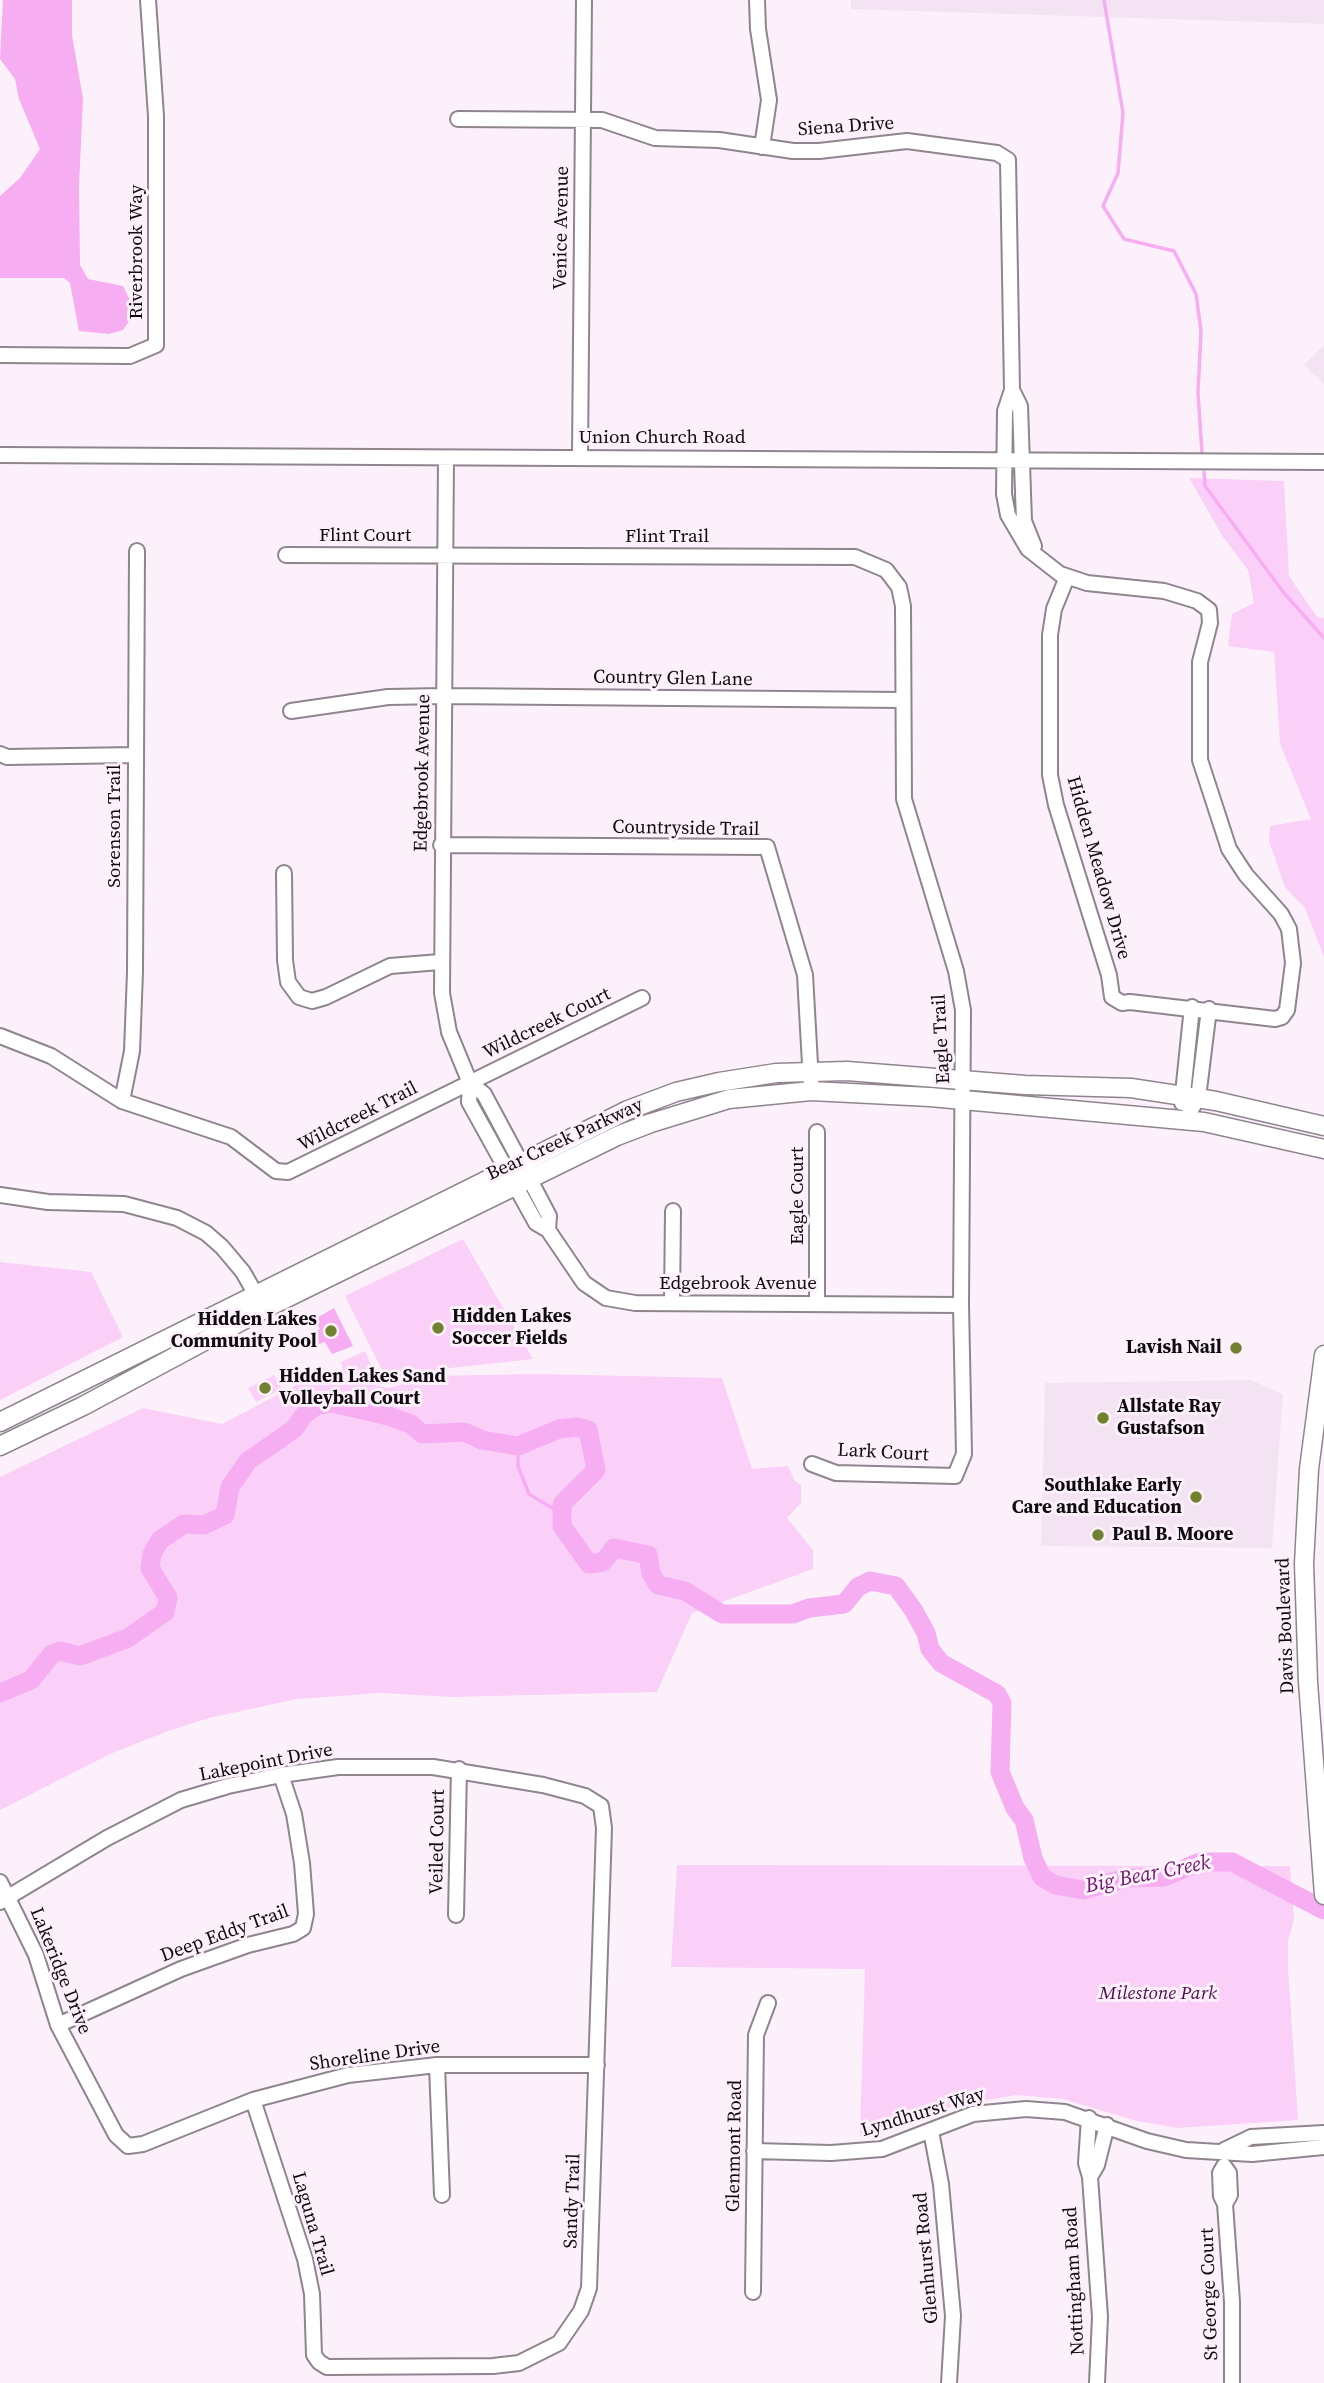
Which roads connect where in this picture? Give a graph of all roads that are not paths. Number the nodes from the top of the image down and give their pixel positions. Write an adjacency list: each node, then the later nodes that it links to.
1 (148, 0): 7 (street, Riverbrook Way)
2 (584, 0): 5 (street, Venice Avenue)
3 (757, 0): 6 (street)
4 (458, 119): 5 (street, Siena Drive)
5 (583, 119): 6 (street, Siena Drive); 10 (street, Venice Avenue)
6 (762, 147): 8 (street, Siena Drive)
7 (0, 355)
8 (1012, 390): 12 (street, Siena Drive); 13 (street, Siena Drive)
9 (0, 455): 11 (street, Union Church Road)
10 (580, 456): 11 (street, Union Church Road); 12 (street, Union Church Road)
11 (446, 458): 17 (street, Edgebrook Avenue)
12 (1005, 460): 13 (street, Union Church Road); 19 (street, Siena Drive)
13 (1022, 460): 14 (street, Union Church Road); 19 (street, Siena Drive)
14 (1324, 462)
15 (137, 551): 24 (street, Sorenson Trail)
16 (286, 555): 17 (street, Flint Court)
17 (444, 555): 18 (street, Flint Trail); 20 (street, Edgebrook Avenue)
18 (886, 570): 21 (street, Eagle Trail)
19 (1061, 574): 29 (street, Hidden Meadow Drive); 30 (street, Hidden Meadow Drive)
20 (444, 696): 21 (street, Country Glen Lane); 22 (street, Country Glen Lane); 25 (street, Edgebrook Avenue)
21 (902, 700): 33 (street, Eagle Trail)
22 (291, 711)
23 (0, 754): 24 (street)
24 (135, 755): 37 (street, Sorenson Trail)
25 (442, 845): 27 (street, Edgebrook Avenue); 32 (street, Countryside Trail)
26 (284, 873): 27 (street)
27 (440, 962): 34 (street, Edgebrook Avenue)
28 (642, 998): 34 (street, Wildcreek Court)
29 (1192, 1007): 30 (street, Hidden Meadow Drive); 36 (street)
30 (1209, 1009): 36 (street)
31 (0, 1036): 37 (street, Wildcreek Trail)
32 (811, 1071): 33 (main road, Bear Creek Parkway); 35 (street, Countryside Trail); 43 (main road, Bear Creek Parkway)
33 (963, 1081): 36 (main road, Bear Creek Parkway); 38 (street, Eagle Trail)
34 (470, 1083): 37 (street, Wildcreek Trail); 43 (street, Edgebrook Avenue)
35 (811, 1091): 38 (main road, Bear Creek Parkway); 44 (main road, Bear Creek Parkway)
36 (1189, 1096): 39 (street); 40 (main road, Bear Creek Parkway)
37 (122, 1101)
38 (965, 1101): 39 (main road, Bear Creek Parkway); 50 (street, Eagle Trail)
39 (1185, 1120): 42 (main road, Bear Creek Parkway)
40 (1324, 1126)
41 (817, 1132): 49 (street, Eagle Court)
42 (1324, 1149)
43 (512, 1166): 44 (street, Edgebrook Avenue); 47 (main road, Bear Creek Parkway)
44 (522, 1182): 47 (main road, Bear Creek Parkway); 48 (street, Edgebrook Avenue)
45 (0, 1195): 47 (street)
46 (673, 1211): 48 (street)
47 (260, 1302): 52 (main road, Bear Creek Parkway); 53 (main road, Bear Creek Parkway)
48 (672, 1303): 49 (street, Edgebrook Avenue)
49 (817, 1303): 50 (street, Edgebrook Avenue)
50 (961, 1304): 55 (street, Eagle Trail)
51 (1324, 1355): 59 (main road, Davis Boulevard)
52 (0, 1422)
53 (0, 1446)
54 (812, 1464): 55 (street, Lark Court)
55 (955, 1476)
56 (459, 1769): 57 (street, Lakepoint Drive); 58 (street, Lakepoint Drive); 63 (street, Veiled Court)
57 (281, 1775): 62 (street, Lakepoint Drive); 65 (street, Deep Eddy Trail)
58 (601, 1806): 67 (street, Sandy Trail)
59 (1323, 1835): 61 (main road, Davis Boulevard)
60 (0, 1882): 62 (street, Lakeridge Drive)
61 (1324, 1895)
62 (5, 1899): 65 (street, Lakeridge Drive)
63 (456, 1915)
64 (768, 2003): 76 (street, Glenmont Road)
65 (58, 2025): 73 (street, Lakeridge Drive)
66 (437, 2065): 67 (street, Shoreline Drive); 68 (street, Shoreline Drive); 78 (street)
67 (597, 2065): 80 (street, Sandy Trail)
68 (253, 2100): 73 (street, Shoreline Drive); 80 (street, Laguna Trail)
69 (1089, 2119): 70 (street, Lyndhurst Way); 71 (street, Lyndhurst Way); 77 (street, Nottingham Road)
70 (1107, 2125): 75 (street, Lyndhurst Way); 77 (street, Nottingham Road)
71 (931, 2131): 76 (street, Lyndhurst Way); 81 (street, Glenhurst Road)
72 (1324, 2133): 75 (street, Lyndhurst Way)
73 (128, 2146)
74 (1324, 2147): 75 (street, Lyndhurst Way)
75 (1223, 2150): 83 (street, St George Court)
76 (754, 2151): 79 (street, Glenmont Road)
77 (1090, 2177): 82 (street, Nottingham Road)
78 (442, 2195)
79 (753, 2292)
80 (319, 2362)
81 (949, 2383)
82 (1097, 2383)
83 (1232, 2383)

